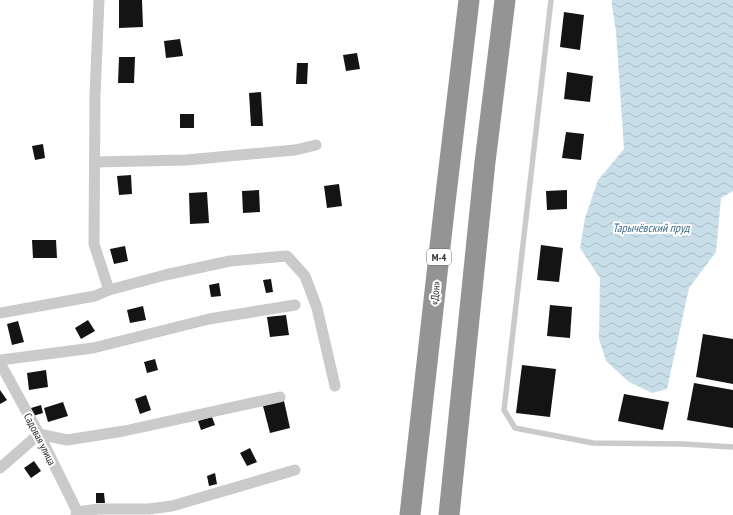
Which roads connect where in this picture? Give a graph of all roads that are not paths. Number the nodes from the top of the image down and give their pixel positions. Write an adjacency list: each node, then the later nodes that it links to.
1 (99, 0): 6 (street)
2 (469, 0): 19 (highway, «Дон» / М-4)
3 (505, 0): 20 (highway)
4 (551, 0): 15 (lane)
5 (316, 145): 6 (street)
6 (95, 162): 7 (street)
7 (108, 290): 9 (street); 12 (street)
8 (295, 305): 10 (street)
9 (0, 313)
10 (0, 360)
11 (0, 363): 14 (street, Садовая улица)
12 (335, 386)
13 (280, 397): 14 (street)
14 (39, 434): 16 (street); 18 (street, Садовая улица)
15 (733, 447)
16 (0, 468)
17 (295, 470): 18 (street)
18 (77, 514)
19 (410, 515)
20 (449, 515)

